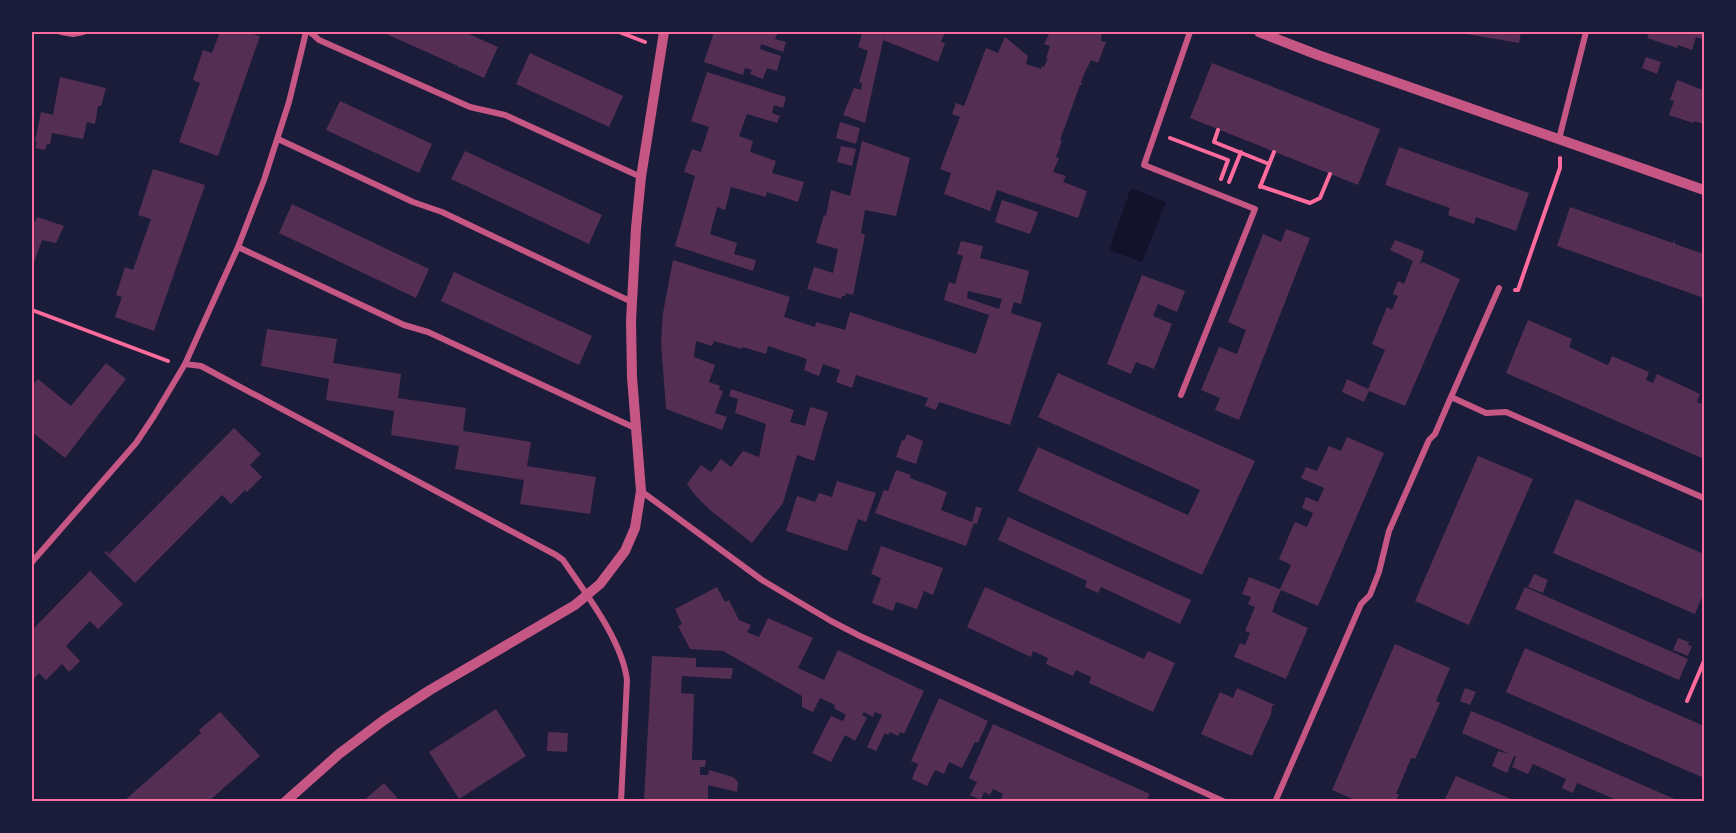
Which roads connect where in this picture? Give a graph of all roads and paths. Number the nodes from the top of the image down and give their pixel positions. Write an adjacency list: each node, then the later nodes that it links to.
1 (61, 32): 2 (street)
2 (83, 32)
3 (308, 32): 12 (street); 18 (street)
4 (619, 32): 9 (path)
5 (664, 32): 18 (street)
6 (1190, 32): 21 (street)
7 (1259, 32): 13 (street)
8 (1586, 32): 13 (street)
9 (648, 43)
10 (1218, 129): 14 (path)
11 (1167, 137): 21 (path)
12 (278, 139): 24 (street); 26 (street)
13 (1559, 139): 20 (street); 25 (path)
14 (1241, 152): 16 (path); 22 (path)
15 (1274, 152): 16 (path)
16 (1269, 164): 19 (path)
17 (1330, 174): 19 (path)
18 (642, 177): 26 (street)
19 (1260, 186): 23 (path)
20 (1704, 190)
21 (1216, 194): 22 (street)
22 (1224, 197): 23 (street)
23 (1251, 208): 29 (street)
24 (238, 247): 28 (street); 31 (street)
25 (1499, 288): 30 (street)
26 (632, 302): 31 (street)
27 (32, 310): 28 (path)
28 (185, 364): 34 (street); 37 (street)
29 (1181, 395)
30 (1451, 397): 33 (street); 43 (street)
31 (635, 428): 32 (street)
32 (641, 491): 37 (street); 42 (street)
33 (1704, 498)
34 (42, 550): 35 (street); 36 (street)
35 (32, 554)
36 (32, 562)
37 (587, 596): 40 (street); 41 (street)
38 (1704, 661): 39 (path)
39 (1687, 701)
40 (285, 801)
41 (621, 801)
42 (1225, 801)
43 (1275, 801)

